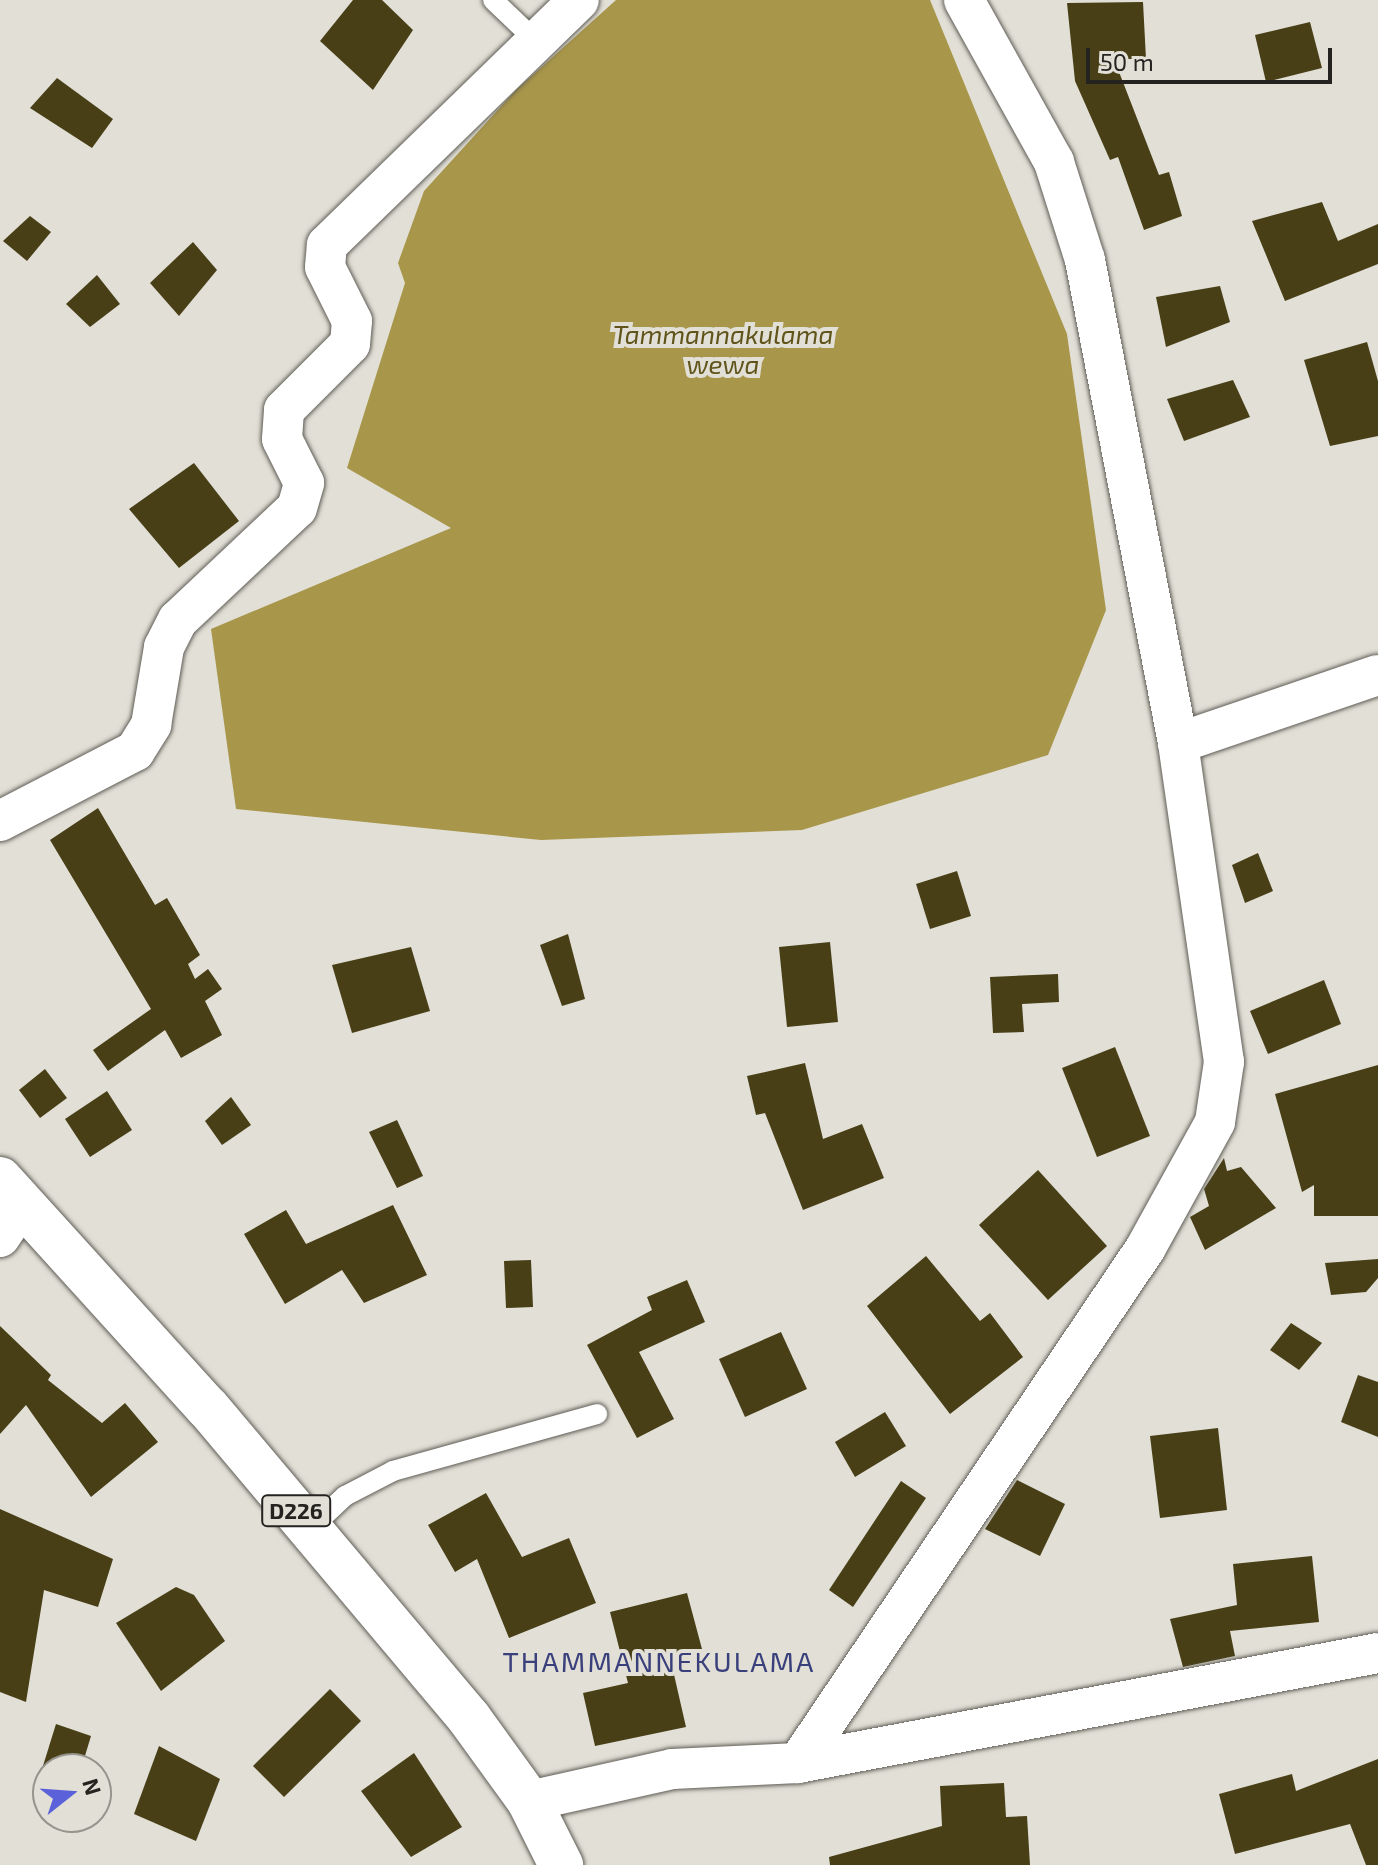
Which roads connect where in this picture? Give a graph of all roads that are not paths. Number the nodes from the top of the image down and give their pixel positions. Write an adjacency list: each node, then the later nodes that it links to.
1 (493, 0): 4 (lane)
2 (579, 0): 4 (street)
3 (964, 0): 6 (street)
4 (539, 44): 7 (street)
5 (1378, 675): 6 (street)
6 (1178, 743): 12 (street)
7 (0, 821)
8 (7, 1207): 10 (main road, D226)
9 (597, 1414): 10 (lane)
10 (311, 1528): 13 (main road, D226)
11 (1378, 1653): 12 (street)
12 (798, 1763): 13 (street)
13 (529, 1801): 14 (main road, D226)
14 (561, 1865)

